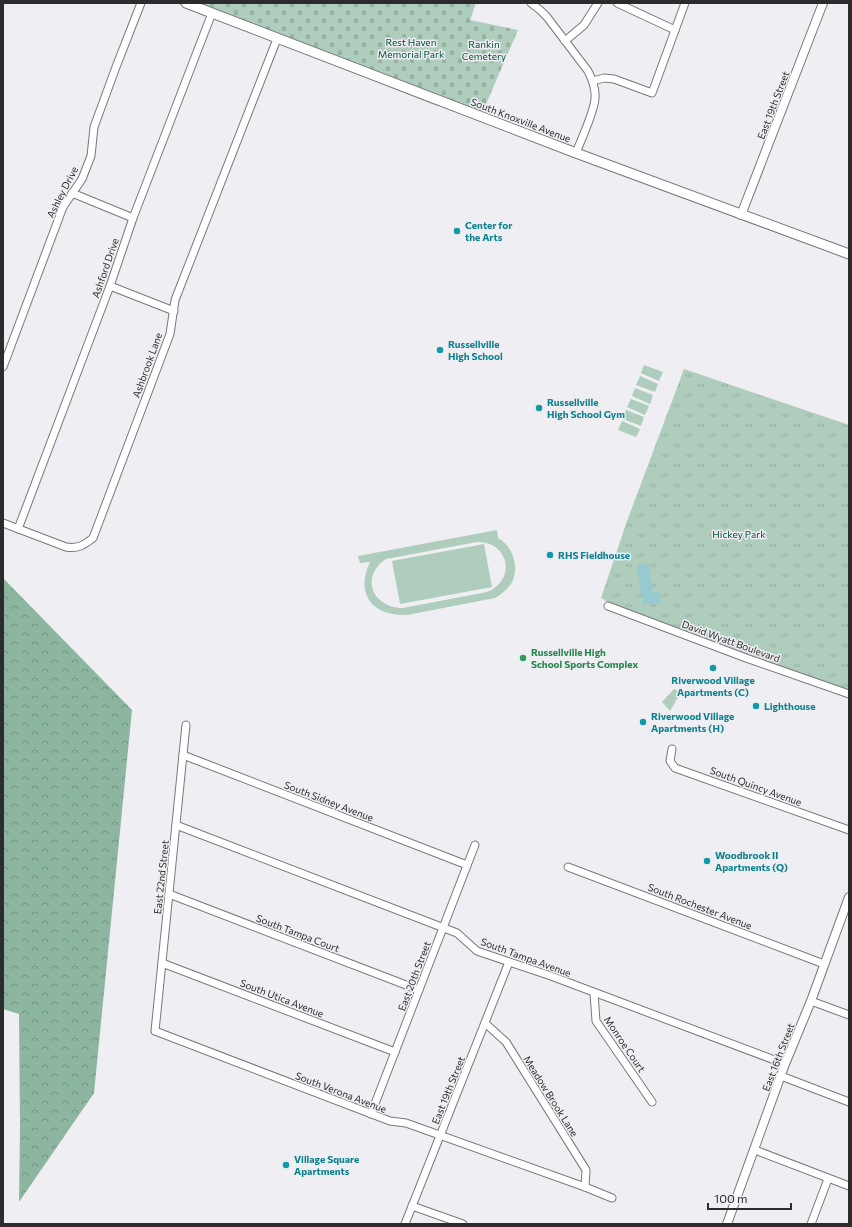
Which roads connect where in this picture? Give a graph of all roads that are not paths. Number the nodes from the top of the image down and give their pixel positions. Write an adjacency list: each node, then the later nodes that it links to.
1 (141, 3): 14 (street, Ashley Drive)
2 (186, 3): 8 (main road, South Knoxville Avenue)
3 (530, 3): 11 (street)
4 (598, 3): 11 (street)
5 (616, 3): 9 (street)
6 (685, 3): 9 (street)
7 (823, 3): 15 (street, East 19th Street)
8 (212, 13): 10 (main road, South Knoxville Avenue); 16 (street, Ashford Drive)
9 (675, 30): 12 (street)
10 (277, 39): 13 (main road, South Knoxville Avenue); 19 (street, Ashbrook Lane)
11 (566, 41): 12 (street)
12 (593, 81): 13 (street)
13 (576, 154): 15 (main road, South Knoxville Avenue)
14 (72, 193): 16 (street); 20 (street, Ashley Drive)
15 (741, 215): 17 (main road, South Knoxville Avenue)
16 (133, 218): 18 (street, Ashford Drive)
17 (849, 254)
18 (110, 286): 19 (street); 22 (street, Ashford Drive)
19 (174, 311): 22 (street, Ashbrook Lane)
20 (3, 367)
21 (3, 523): 22 (street, Ashbrook Lane)
22 (18, 529)
23 (608, 606): 24 (street, David Wyatt Boulevard)
24 (849, 694)
25 (186, 725): 27 (street, East 22nd Street)
26 (672, 749): 29 (street, South Quincy Avenue)
27 (183, 755): 28 (street, East 22nd Street); 31 (street, South Sidney Avenue)
28 (176, 824): 33 (street, East 22nd Street); 35 (street, South Tampa Avenue)
29 (849, 830)
30 (475, 845): 31 (street, East 20th Street)
31 (467, 865): 35 (street, East 20th Street)
32 (568, 867): 38 (street, South Rochester Avenue)
33 (169, 894): 37 (street, East 22nd Street); 39 (street, South Tampa Court)
34 (849, 897): 38 (street, East 16th Street)
35 (443, 928): 36 (street, South Tampa Avenue); 39 (street, East 20th Street)
36 (509, 962): 40 (street, South Tampa Avenue); 43 (street, East 19th Street)
37 (162, 963): 44 (street, East 22nd Street); 45 (street, South Utica Avenue)
38 (824, 964): 41 (street, East 16th Street)
39 (419, 990): 45 (street, East 20th Street)
40 (594, 993): 46 (street, South Tampa Avenue); 48 (street, Monroe Court)
41 (811, 1001): 42 (street); 46 (street, East 16th Street)
42 (849, 1015)
43 (485, 1023): 51 (street, East 19th Street); 55 (street, Meadow Brook Lane)
44 (155, 1031): 50 (street, South Verona Avenue)
45 (395, 1052): 50 (street, East 20th Street)
46 (785, 1064): 47 (street, East 16th Street)
47 (781, 1076): 49 (street); 52 (street, East 16th Street)
48 (652, 1102)
49 (849, 1102)
50 (371, 1114): 51 (street, South Verona Avenue)
51 (441, 1135): 55 (street, South Verona Avenue); 57 (street, East 19th Street)
52 (755, 1150): 53 (street); 60 (street, East 16th Street)
53 (828, 1179): 54 (street); 61 (street)
54 (849, 1186)
55 (585, 1187): 56 (street, South Verona Avenue)
56 (612, 1198)
57 (412, 1206): 58 (street, East 19th Street); 59 (street)
58 (406, 1224)
59 (463, 1224)
60 (727, 1224)
61 (811, 1224)

